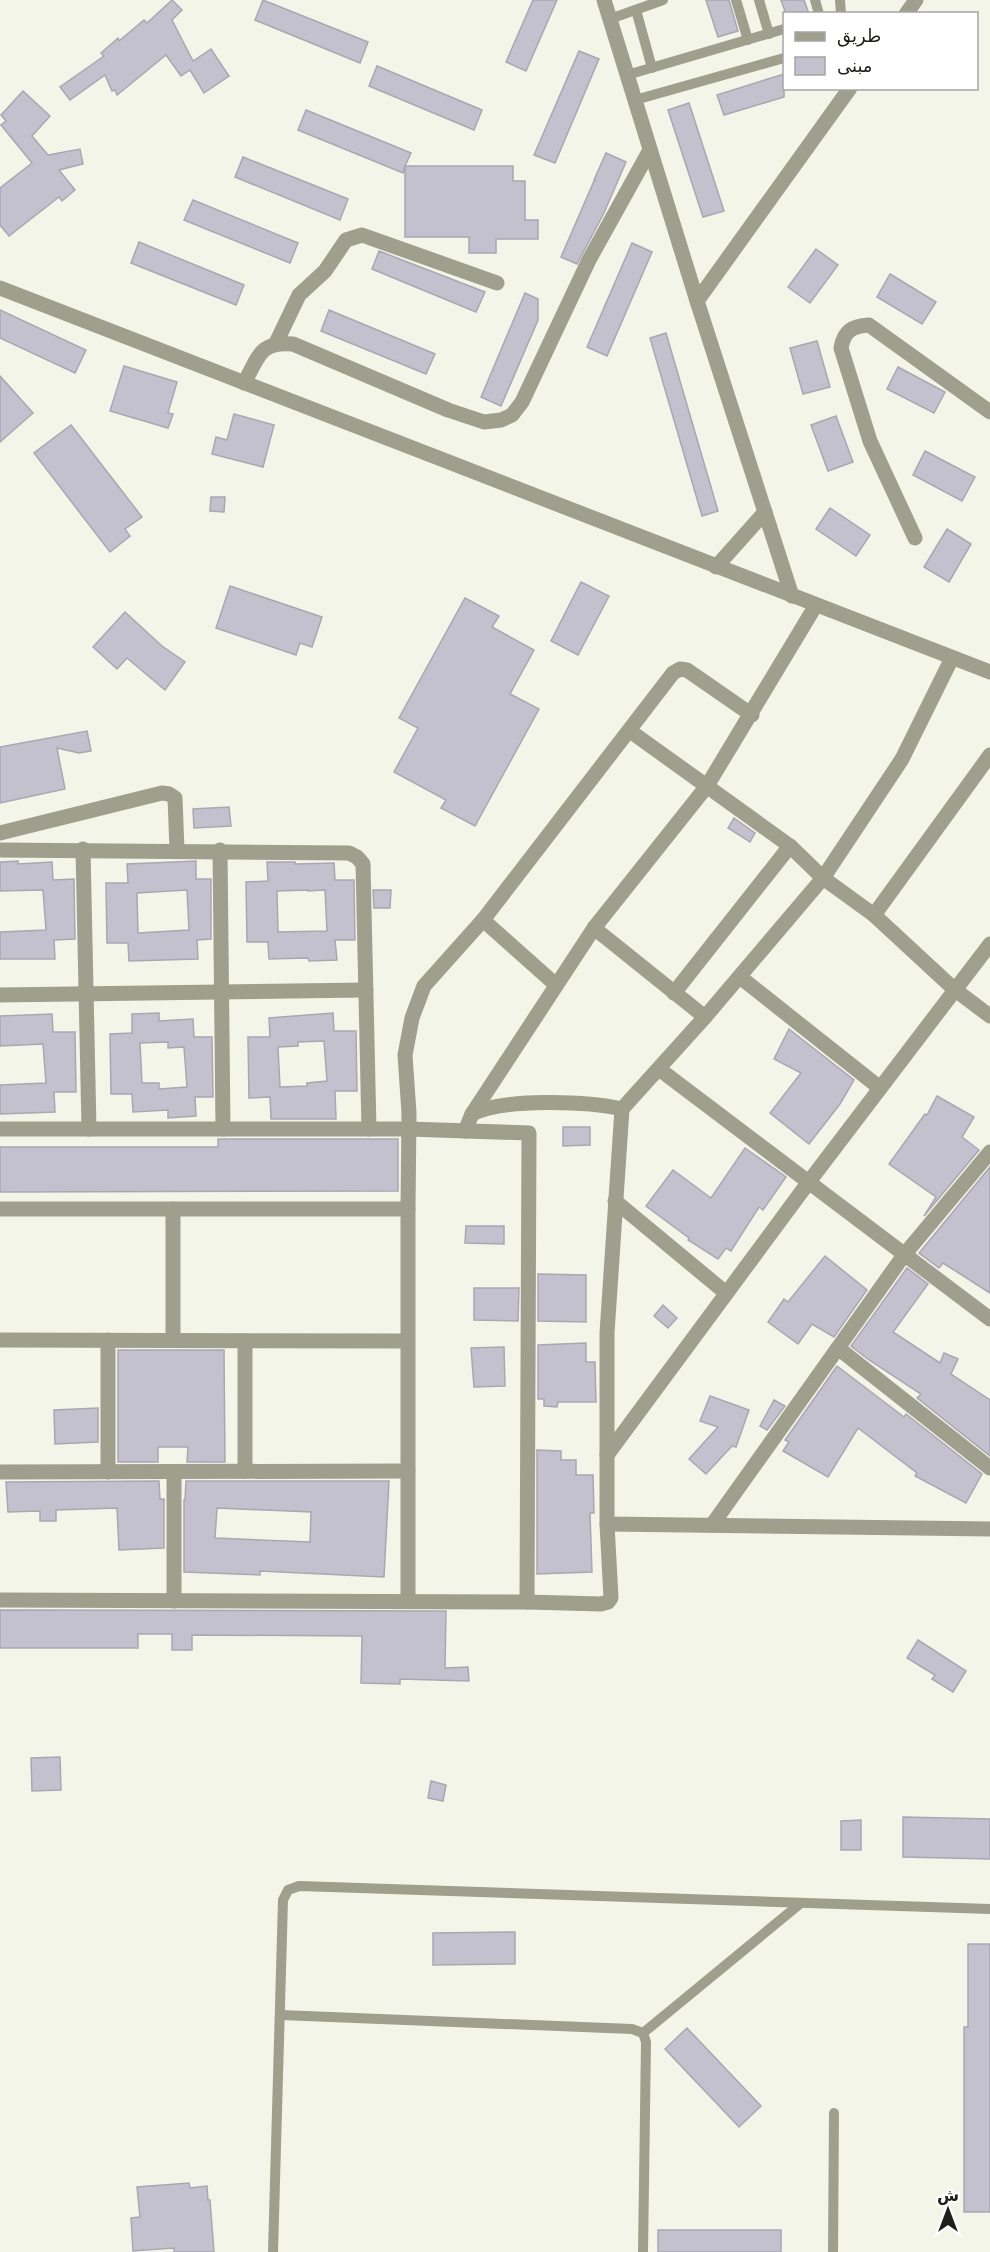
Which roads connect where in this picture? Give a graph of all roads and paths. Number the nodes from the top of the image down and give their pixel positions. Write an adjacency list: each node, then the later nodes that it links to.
1 (604, 0): 6 (street)
2 (663, 0): 5 (lane)
3 (736, 0): 9 (lane)
4 (759, 0): 8 (lane)
5 (636, 10): 6 (lane); 11 (lane)
6 (610, 19): 12 (street)
7 (783, 29): 8 (lane)
8 (769, 34): 9 (lane)
9 (748, 40): 11 (lane)
10 (783, 58): 14 (lane)
11 (652, 68): 12 (lane)
12 (627, 75): 14 (street)
13 (849, 90): 18 (street)
14 (635, 100): 15 (street)
15 (650, 150): 18 (street); 19 (street)
16 (497, 284): 19 (street)
17 (0, 288): 20 (street)
18 (697, 301): 22 (street)
19 (276, 343): 20 (street)
20 (244, 383): 24 (street)
21 (990, 412): 23 (street)
22 (765, 512): 24 (street); 25 (street)
23 (915, 538)
24 (716, 567): 25 (street)
25 (792, 596): 26 (street)
26 (816, 605): 27 (street); 29 (street)
27 (952, 658): 28 (street); 39 (street)
28 (990, 672)
29 (752, 715): 30 (street); 32 (street)
30 (630, 731): 32 (street); 41 (street)
31 (990, 755): 40 (street)
32 (707, 786): 34 (street); 42 (street)
33 (0, 833): 37 (street)
34 (790, 846): 39 (street); 49 (street)
35 (0, 849): 36 (street)
36 (83, 849): 37 (street); 50 (street)
37 (177, 850): 38 (street)
38 (220, 850): 47 (street); 48 (street)
39 (823, 878): 40 (street); 44 (street)
40 (874, 915): 46 (street)
41 (483, 920): 45 (street); 62 (street)
42 (594, 928): 45 (street); 49 (street)
43 (990, 944): 46 (street)
44 (740, 977): 53 (street); 55 (street)
45 (555, 985): 57 (street)
46 (954, 989): 52 (street); 55 (street)
47 (366, 990): 48 (street); 61 (street)
48 (222, 992): 50 (street); 60 (street)
49 (674, 993): 53 (street)
50 (86, 994): 51 (street); 59 (street)
51 (0, 995)
52 (990, 1016)
53 (705, 1017): 54 (street)
54 (659, 1069): 56 (street); 65 (street)
55 (880, 1088): 65 (street)
56 (622, 1109): 57 (street); 66 (street)
57 (472, 1114): 63 (street)
58 (0, 1129): 59 (street)
59 (89, 1129): 60 (street)
60 (223, 1129): 61 (street)
61 (369, 1129): 62 (street)
62 (408, 1129): 63 (street); 69 (street)
63 (465, 1131): 92 (street)
64 (990, 1152): 70 (street)
65 (808, 1183): 70 (street); 71 (street)
66 (615, 1201): 71 (street); 79 (street)
67 (0, 1209): 68 (street)
68 (173, 1209): 69 (street); 75 (street)
69 (408, 1209): 77 (street)
70 (904, 1255): 72 (street); 78 (street)
71 (726, 1293): 79 (street)
72 (990, 1319)
73 (0, 1340): 74 (street)
74 (108, 1340): 75 (street); 84 (street)
75 (173, 1340): 76 (street)
76 (245, 1341): 77 (street); 81 (street)
77 (406, 1341): 82 (street)
78 (838, 1348): 80 (street); 87 (street)
79 (607, 1455): 86 (street)
80 (990, 1468)
81 (245, 1471): 82 (street); 85 (street)
82 (408, 1471): 91 (street)
83 (0, 1472): 84 (street)
84 (108, 1472): 85 (street)
85 (174, 1472): 90 (street)
86 (607, 1524): 87 (street); 92 (street)
87 (712, 1525): 88 (street)
88 (990, 1529)
89 (0, 1600): 90 (street)
90 (174, 1601): 91 (street)
91 (408, 1601): 92 (street)
92 (527, 1602)
93 (801, 1902): 94 (lane); 95 (lane); 96 (lane)
94 (990, 1909)
95 (280, 2015): 96 (lane); 98 (lane)
96 (643, 2033): 99 (lane)
97 (834, 2113): 100 (lane)
98 (273, 2252)
99 (642, 2252)
100 (833, 2252)

